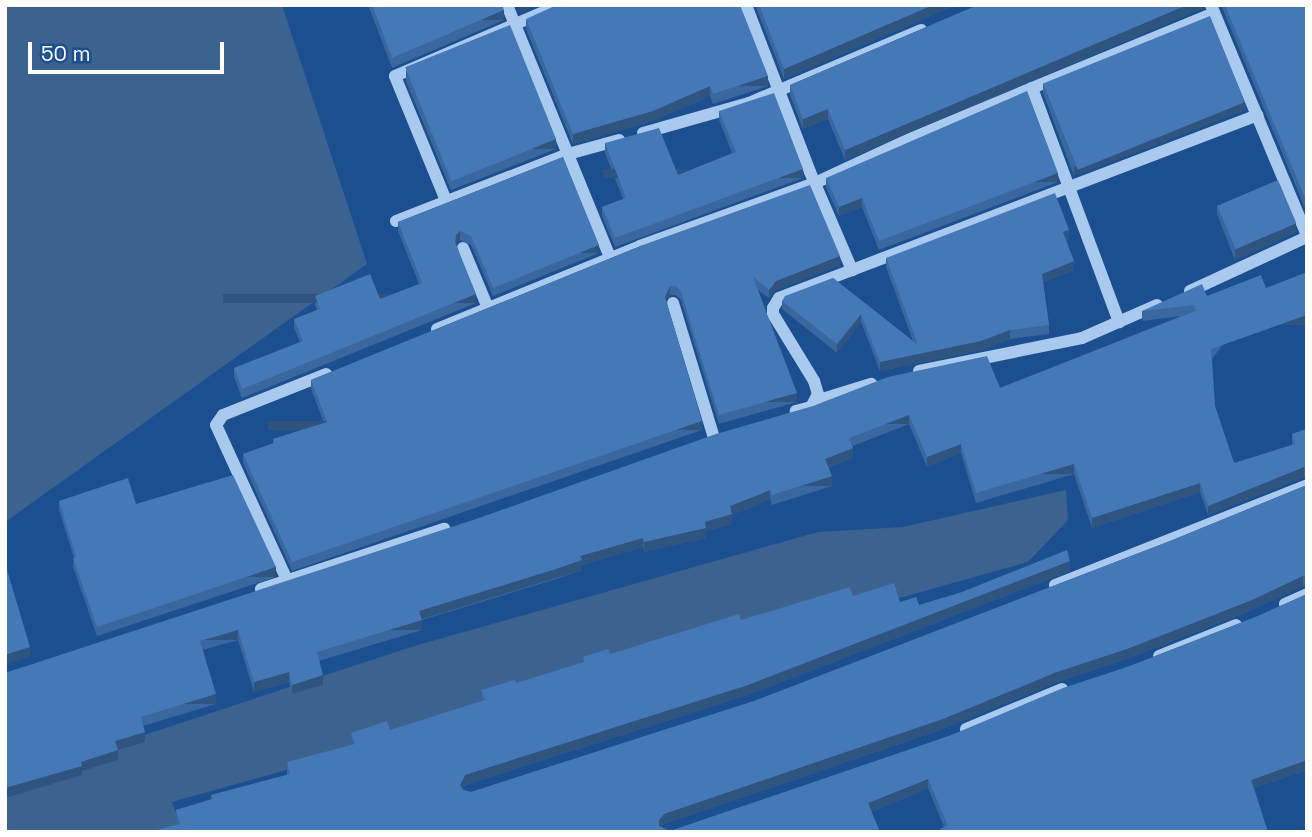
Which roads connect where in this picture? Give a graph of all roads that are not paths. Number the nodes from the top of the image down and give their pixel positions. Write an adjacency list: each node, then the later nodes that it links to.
1 (507, 5): 6 (street)
2 (560, 5): 6 (street)
3 (746, 5): 8 (street)
4 (1212, 9): 7 (street); 9 (street)
5 (936, 23): 8 (street)
6 (514, 24): 10 (street); 13 (street)
7 (1032, 88): 11 (street); 12 (street)
8 (778, 89): 10 (street); 11 (street)
9 (1257, 115): 12 (street); 15 (street)
10 (568, 154): 13 (street); 17 (street)
11 (815, 183): 17 (street); 18 (street)
12 (1068, 188): 18 (street); 23 (street)
13 (447, 203): 14 (street)
14 (396, 221)
15 (1306, 230): 19 (street)
16 (463, 248): 22 (street)
17 (610, 258): 22 (street)
18 (852, 270): 28 (street)
19 (1179, 296)
20 (1166, 302): 23 (street)
21 (673, 303): 30 (street)
22 (488, 308): 24 (street)
23 (1119, 322): 26 (street)
24 (424, 334)
25 (335, 371): 33 (street)
26 (910, 373)
27 (886, 378): 28 (street)
28 (816, 401): 29 (street)
29 (786, 414)
30 (713, 435)
31 (1307, 485): 34 (street)
32 (460, 524): 33 (street)
33 (287, 580): 35 (street)
34 (1041, 591)
35 (248, 593)
36 (1307, 594): 37 (street)
37 (1143, 662)
38 (1072, 686): 39 (street)
39 (959, 732)

